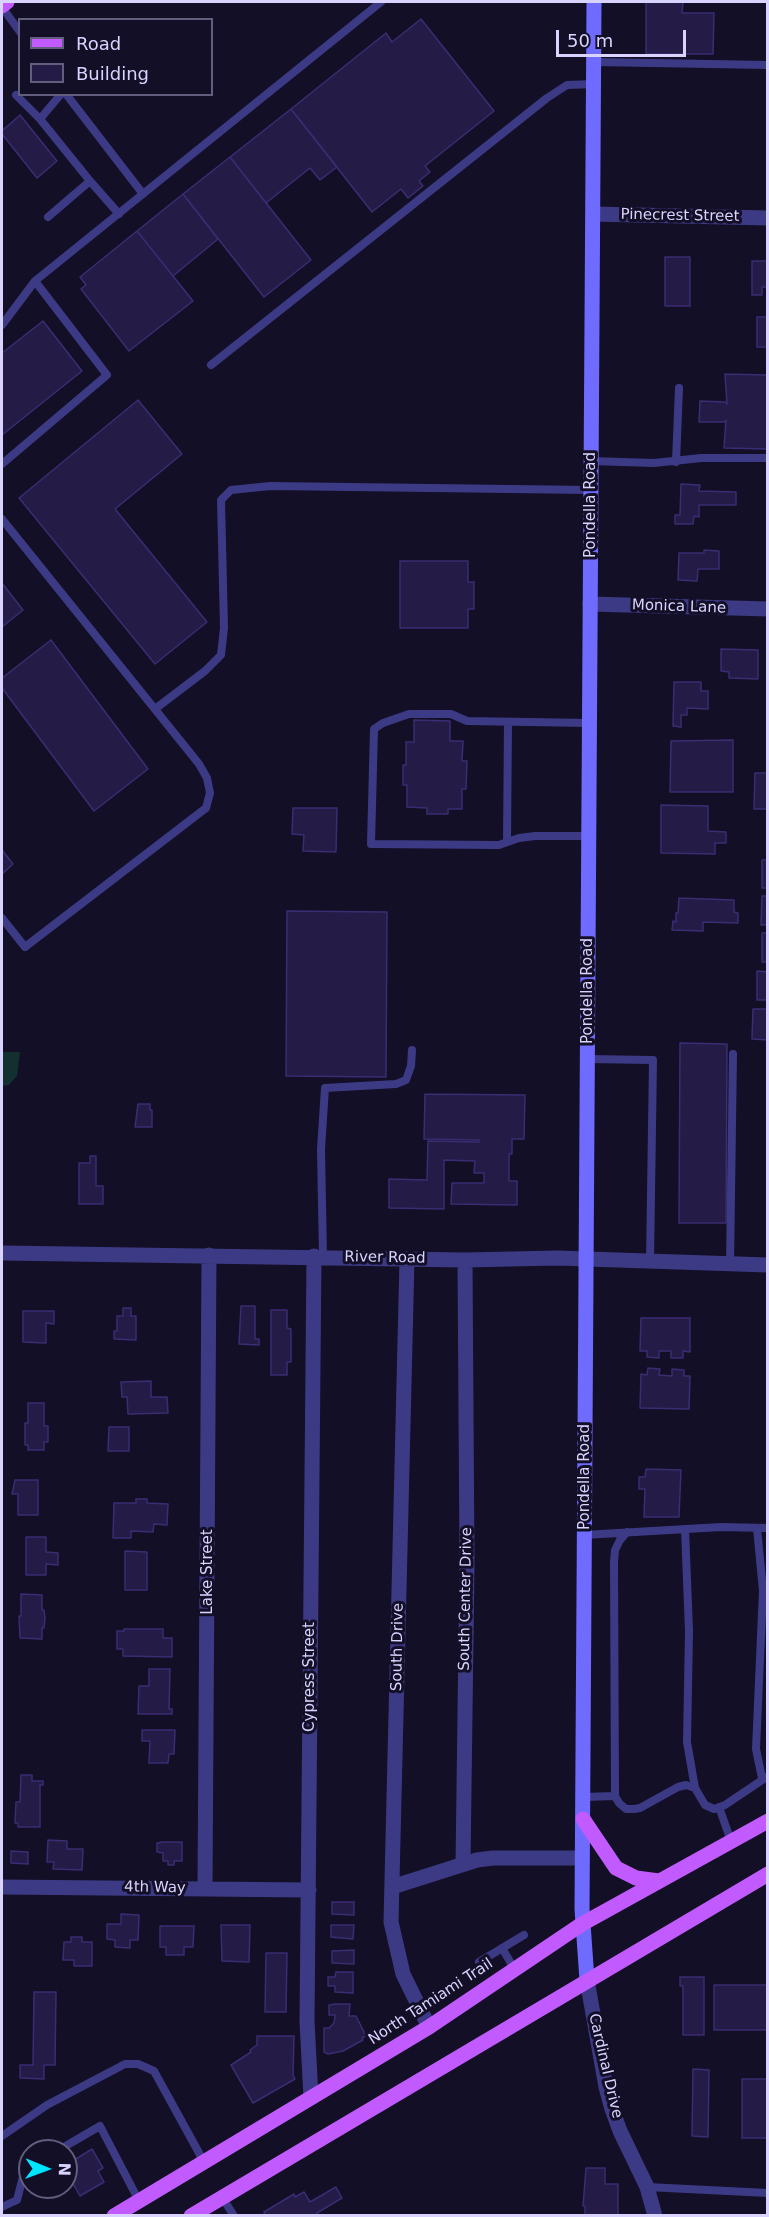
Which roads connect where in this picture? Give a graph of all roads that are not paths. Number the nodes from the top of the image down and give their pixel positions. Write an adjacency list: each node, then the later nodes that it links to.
1 (7, 2): 4 (main road)
2 (381, 2): 14 (lane)
3 (594, 2): 6 (main road, Pondella Road)
4 (2, 5): 5 (lane)
5 (18, 29)
6 (594, 62): 7 (lane); 8 (main road, Pondella Road)
7 (768, 65)
8 (594, 84): 16 (main road, Pondella Road); 21 (lane)
9 (16, 95): 12 (lane)
10 (59, 96): 12 (lane)
11 (68, 96): 14 (lane)
12 (40, 119): 13 (lane)
13 (90, 181): 15 (lane); 17 (lane)
14 (143, 194): 15 (lane)
15 (119, 213): 19 (lane)
16 (593, 214): 18 (street, Pinecrest Street); 24 (main road, Pondella Road)
17 (48, 217)
18 (768, 218)
19 (35, 281): 20 (lane); 26 (lane)
20 (2, 326)
21 (211, 365)
22 (678, 388): 25 (lane)
23 (768, 458): 25 (lane)
24 (591, 460): 25 (lane); 27 (main road, Pondella Road)
25 (676, 462)
26 (2, 464)
27 (591, 490): 29 (main road, Pondella Road); 31 (lane)
28 (2, 519): 31 (lane)
29 (590, 604): 30 (street, Monica Lane); 33 (main road, Pondella Road)
30 (768, 609)
31 (155, 709): 36 (lane)
32 (508, 722): 33 (lane); 35 (lane); 35 (lane)
33 (590, 723): 34 (main road, Pondella Road)
34 (589, 836): 35 (lane); 39 (main road, Pondella Road)
35 (507, 842)
36 (2, 918)
37 (412, 1050): 42 (lane)
38 (733, 1054): 47 (lane)
39 (587, 1059): 44 (main road, Pondella Road); 46 (lane)
40 (2, 1253): 41 (street, River Road)
41 (209, 1255): 42 (street, River Road); 68 (street, Lake Street)
42 (318, 1256): 43 (street, River Road); 69 (street, Cypress Street)
43 (407, 1259): 45 (street, River Road); 67 (street, South Drive)
44 (586, 1259): 45 (street, River Road); 46 (street, River Road); 53 (main road, Pondella Road)
45 (465, 1260): 63 (street, South Center Drive)
46 (650, 1262): 47 (street, River Road)
47 (730, 1265): 48 (street, River Road)
48 (768, 1265)
49 (757, 1528): 50 (lane); 51 (lane); 54 (lane)
50 (768, 1528)
51 (685, 1529): 52 (lane); 55 (lane)
52 (627, 1532): 53 (lane); 56 (lane)
53 (584, 1535): 57 (main road, Pondella Road)
54 (765, 1777): 58 (lane)
55 (695, 1788): 56 (lane); 58 (lane)
56 (615, 1796): 57 (lane)
57 (583, 1797): 59 (main road, Pondella Road)
58 (719, 1807): 61 (lane)
59 (583, 1819): 62 (main road, Pondella Road); 65 (main road)
60 (768, 1821): 61 (main road, North Tamiami Trail)
61 (731, 1841): 65 (main road, North Tamiami Trail)
62 (582, 1858): 63 (street); 70 (main road, Pondella Road)
63 (463, 1864): 67 (street)
64 (768, 1874): 75 (main road)
65 (659, 1881): 70 (main road, North Tamiami Trail)
66 (2, 1887): 68 (street, 4th Way)
67 (392, 1887): 76 (street, South Drive)
68 (205, 1888): 69 (street, 4th Way)
69 (309, 1890): 77 (street, Cypress Street)
70 (582, 1924): 74 (main road, North Tamiami Trail); 75 (main road, Pondella Road)
71 (524, 1935): 72 (lane)
72 (502, 1948): 73 (lane); 74 (lane)
73 (479, 1962)
74 (515, 1970): 76 (main road, North Tamiami Trail)
75 (587, 1980): 81 (street, Cardinal Drive); 84 (main road)
76 (429, 2027): 77 (main road, North Tamiami Trail)
77 (311, 2098): 80 (main road, North Tamiami Trail)
78 (2, 2136): 80 (lane)
79 (78, 2139): 85 (lane)
80 (204, 2162): 85 (main road, North Tamiami Trail)
81 (647, 2187): 82 (lane); 90 (street, Cardinal Drive)
82 (768, 2193)
83 (18, 2194): 86 (lane)
84 (222, 2197): 88 (main road); 89 (lane)
85 (139, 2201): 87 (main road, North Tamiami Trail)
86 (2, 2207)
87 (114, 2216)
88 (191, 2216)
89 (234, 2216)
90 (655, 2216)

